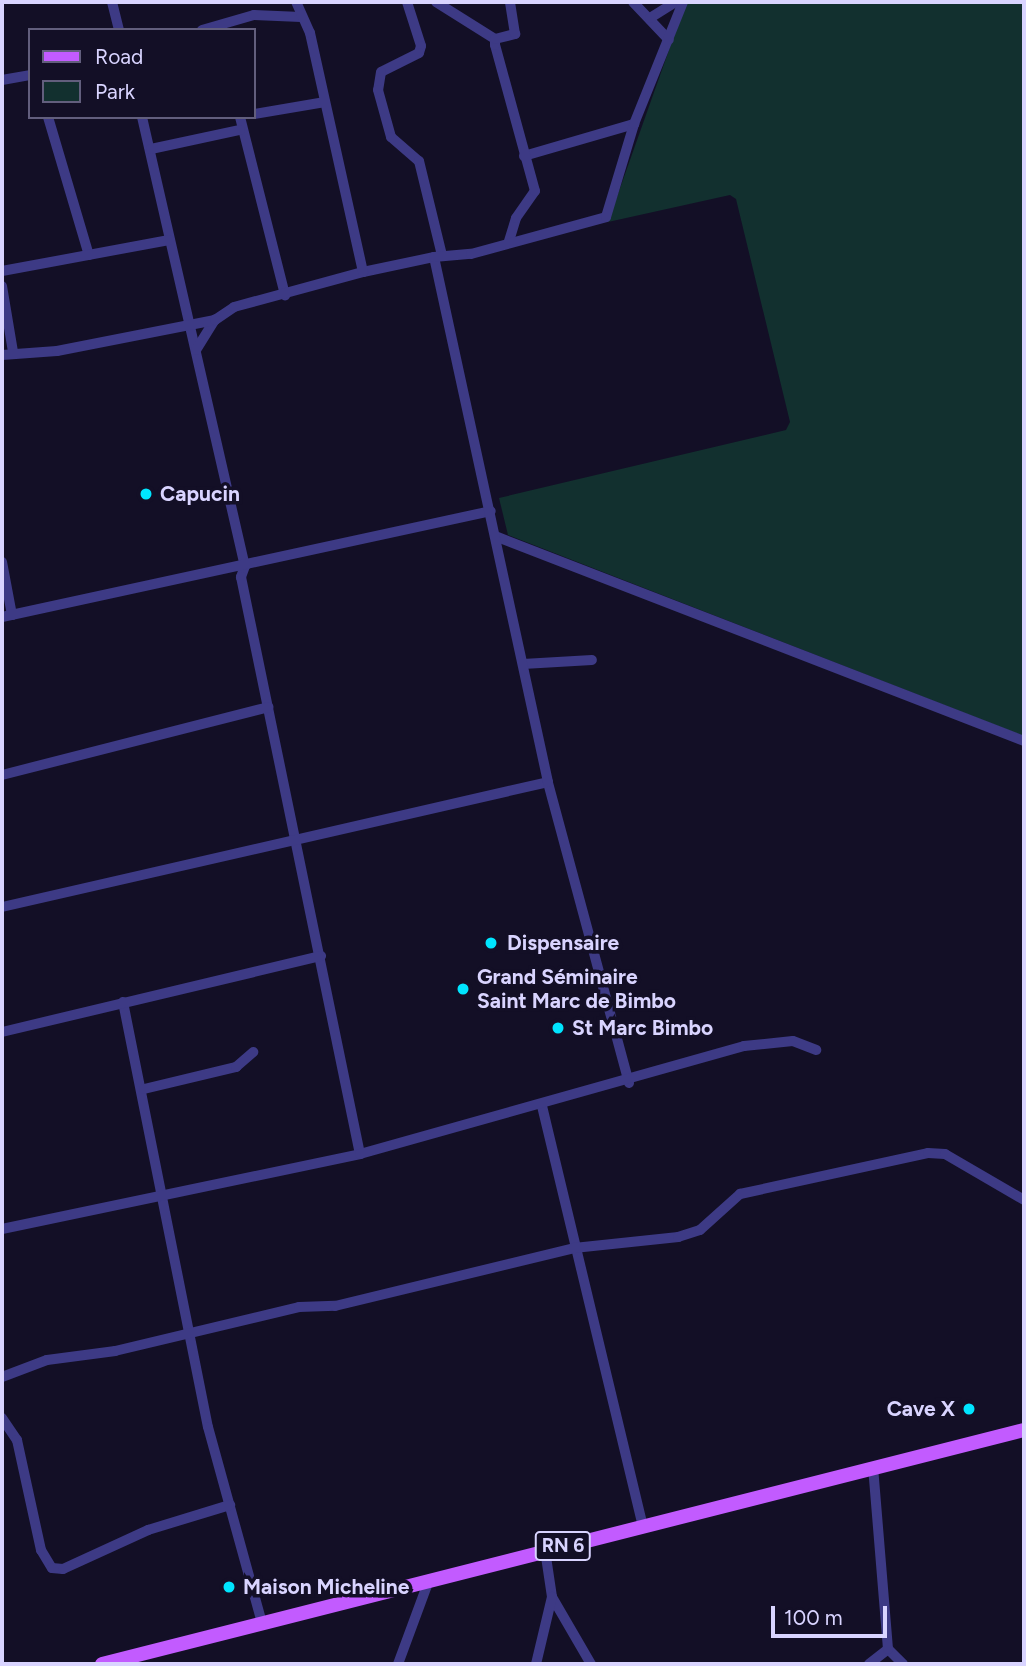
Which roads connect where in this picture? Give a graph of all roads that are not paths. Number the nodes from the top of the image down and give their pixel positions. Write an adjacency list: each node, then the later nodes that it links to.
1 (112, 2): 11 (street)
2 (296, 2): 9 (street)
3 (407, 2): 29 (street)
4 (436, 2): 13 (street)
5 (510, 2): 13 (street)
6 (633, 2): 10 (street)
7 (676, 2): 10 (street)
8 (683, 2): 14 (street)
9 (301, 17): 12 (street); 17 (street)
10 (650, 18): 14 (street)
11 (118, 28)
12 (217, 28)
13 (495, 39): 25 (street)
14 (669, 40): 22 (street)
15 (28, 75): 16 (street)
16 (2, 80)
17 (326, 102): 18 (street); 31 (street)
18 (256, 114)
19 (49, 119): 28 (street)
20 (143, 119): 24 (street)
21 (240, 119): 23 (street)
22 (634, 124): 25 (street); 27 (street)
23 (240, 130): 24 (street); 33 (street)
24 (151, 149): 26 (street)
25 (524, 156): 27 (street)
26 (169, 240): 28 (street); 35 (street)
27 (509, 242): 29 (street)
28 (89, 255): 30 (street)
29 (438, 256): 31 (street); 38 (street)
30 (2, 271)
31 (363, 272): 33 (street)
32 (2, 286): 37 (street)
33 (285, 295): 34 (street)
34 (215, 320): 35 (street); 36 (street)
35 (186, 327): 36 (street); 37 (street)
36 (196, 350): 41 (street)
37 (8, 353)
38 (491, 511): 39 (street); 41 (street)
39 (495, 536): 44 (street); 46 (street)
40 (2, 562): 42 (street)
41 (245, 566): 42 (street); 45 (street)
42 (7, 616)
43 (592, 660): 44 (street)
44 (523, 664): 48 (street)
45 (268, 707): 47 (street); 49 (street)
46 (1024, 741)
47 (2, 775)
48 (548, 782): 49 (street); 56 (street)
49 (295, 842): 50 (street); 51 (street)
50 (2, 907)
51 (321, 956): 52 (street); 59 (street)
52 (123, 1002): 53 (street); 57 (street)
53 (2, 1032)
54 (816, 1050): 56 (street)
55 (253, 1052): 57 (street)
56 (629, 1083): 58 (street)
57 (144, 1089): 60 (street)
58 (542, 1106): 59 (street); 63 (street)
59 (360, 1154): 60 (street)
60 (163, 1198): 62 (street); 64 (street)
61 (1024, 1200): 63 (street)
62 (2, 1229)
63 (574, 1248): 64 (street); 70 (street)
64 (192, 1329): 65 (street); 69 (street)
65 (2, 1377)
66 (2, 1418): 69 (street)
67 (1024, 1430): 68 (main road, RN 6)
68 (873, 1468): 70 (main road, RN 6); 75 (street)
69 (230, 1504): 74 (street)
70 (643, 1526): 71 (main road, RN 6)
71 (545, 1550): 72 (main road, RN 6); 73 (street)
72 (429, 1580): 74 (main road, RN 6); 77 (street)
73 (552, 1597): 78 (street); 79 (street)
74 (262, 1623): 76 (main road, RN 6)
75 (888, 1649): 80 (street); 81 (street)
76 (102, 1664)
77 (398, 1664)
78 (536, 1664)
79 (591, 1664)
80 (869, 1664)
81 (903, 1664)

